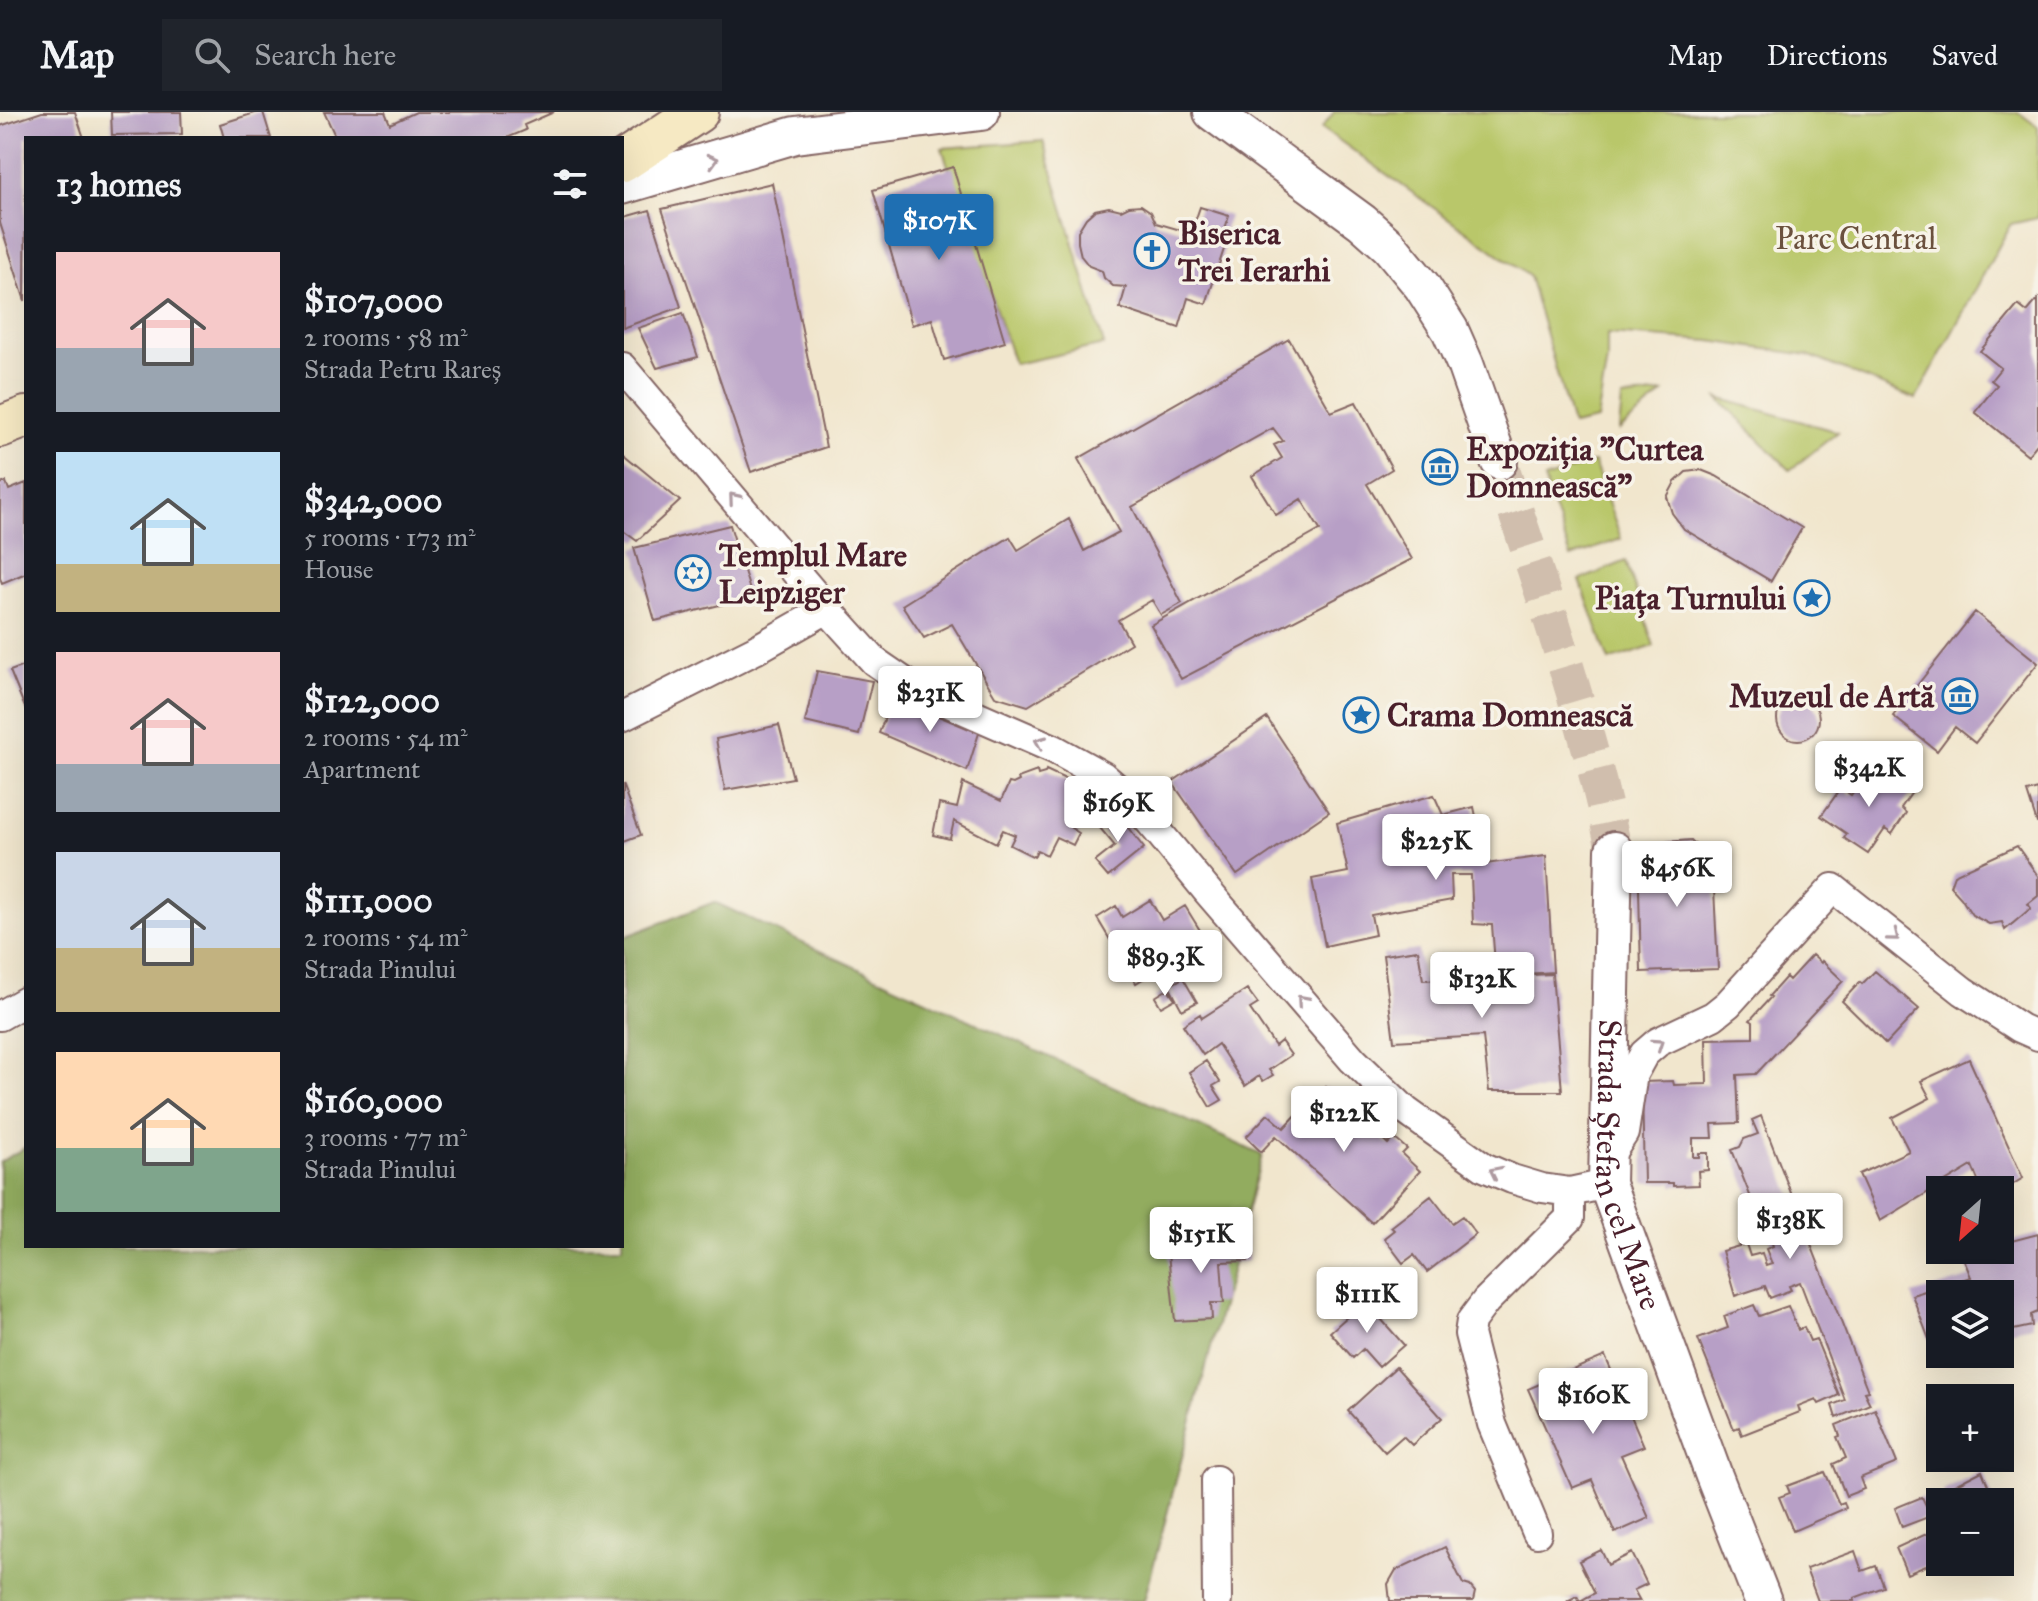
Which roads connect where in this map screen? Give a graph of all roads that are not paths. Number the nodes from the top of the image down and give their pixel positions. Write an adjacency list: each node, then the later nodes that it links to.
1 (698, 112): 4 (main road)
2 (981, 112): 5 (street, one-way to 2)
3 (1212, 112): 9 (street)
4 (624, 161)
5 (624, 185)
6 (624, 369): 10 (street, one-way to 6)
7 (24, 418): 8 (main road)
8 (0, 427)
9 (1499, 461)
10 (827, 609): 11 (street); 17 (street, one-way to 10)
11 (624, 716)
12 (1614, 850): 16 (street, Strada Ștefan cel Mare)
13 (24, 1002): 14 (street)
14 (0, 1016)
15 (2038, 1036): 16 (street, one-way to 15)
16 (1606, 1173): 17 (street); 21 (street, Strada Ștefan cel Mare)
17 (1570, 1192): 19 (street)
18 (1216, 1480): 20 (street)
19 (1537, 1533)
20 (1217, 1601)
21 (1763, 1601)

